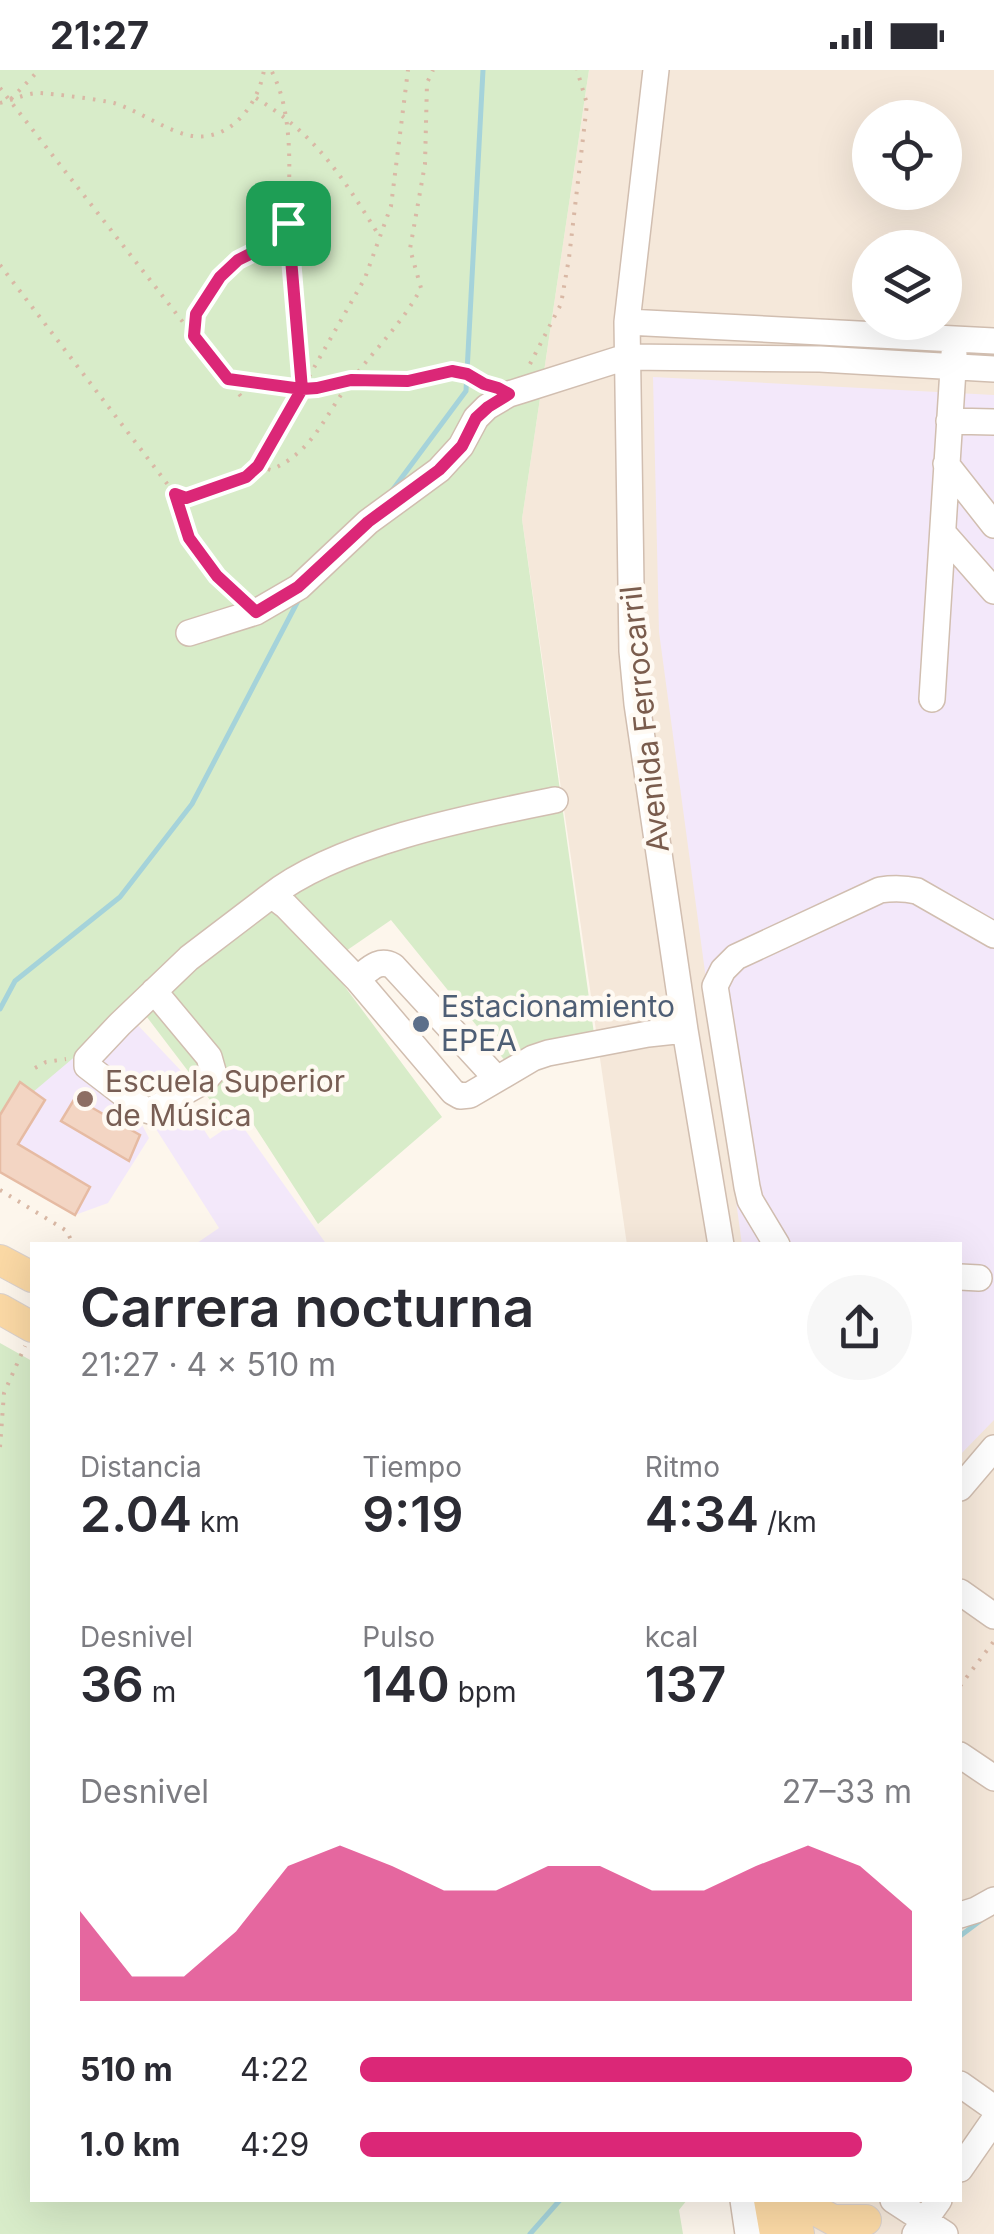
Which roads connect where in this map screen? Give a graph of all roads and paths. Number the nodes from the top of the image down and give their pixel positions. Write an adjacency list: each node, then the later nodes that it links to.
1 (39, 70): 9 (path)
2 (267, 70): 8 (path); 11 (path)
3 (408, 70): 13 (path)
4 (433, 70): 27 (path)
5 (577, 70): 29 (path)
6 (656, 70): 15 (street, Avenida Ferrocarril)
7 (0, 88): 9 (path)
8 (256, 98): 9 (path); 11 (path)
9 (10, 100): 10 (path); 18 (path)
10 (0, 103)
11 (285, 116): 12 (path); 13 (path)
12 (288, 223): 18 (path); 28 (path)
13 (380, 237): 28 (path)
14 (0, 265): 35 (path)
15 (627, 322): 16 (street); 22 (street, Avenida Ferrocarril)
16 (822, 332): 17 (street); 23 (street)
17 (852, 334)
18 (194, 336): 26 (path)
19 (962, 339): 21 (street)
20 (955, 340): 24 (street)
21 (994, 341)
22 (626, 357): 23 (street); 29 (street); 47 (street, Avenida Ferrocarril)
23 (820, 359): 24 (street)
24 (953, 366): 25 (street); 31 (street)
25 (994, 369)
26 (228, 379): 28 (path); 30 (path)
27 (351, 380): 28 (path); 29 (path); 34 (path)
28 (302, 389): 34 (path)
29 (515, 392): 39 (street)
30 (243, 398)
31 (949, 421): 32 (street); 33 (street)
32 (994, 422)
33 (946, 464): 36 (street); 37 (street)
34 (258, 466): 35 (path)
35 (175, 494): 39 (path)
36 (994, 525)
37 (942, 533): 38 (street); 41 (street)
38 (994, 591)
39 (256, 612): 40 (street)
40 (189, 633)
41 (932, 699)
42 (555, 800): 43 (street)
43 (269, 897): 45 (street); 46 (street)
44 (994, 935): 52 (street)
45 (357, 978): 48 (street); 48 (street)
46 (154, 992): 46 (street)
47 (685, 1030): 48 (street); 51 (street, Avenida Ferrocarril)
48 (498, 1079)
49 (0, 1190): 50 (path)
50 (72, 1242)
51 (720, 1242)
52 (775, 1242)
53 (0, 1309): 54 (main road)
54 (30, 1335): 55 (path)
55 (2, 1392): 56 (path)
56 (0, 1447)
57 (993, 1452): 58 (street)
58 (962, 1486)
59 (962, 1593): 60 (street)
60 (994, 1616)
61 (994, 1641): 62 (path)
62 (962, 1683)
63 (962, 1756): 64 (street)
64 (994, 1778)
65 (994, 1900): 66 (street)
66 (962, 1914)
67 (962, 2085): 68 (street)
68 (994, 2108)
69 (994, 2120): 70 (street)
70 (962, 2166)
71 (743, 2202): 78 (street)
72 (769, 2202): 79 (main road)
73 (792, 2202): 80 (main road)
74 (813, 2202): 76 (main road)
75 (896, 2202): 77 (street)
76 (866, 2218)
77 (931, 2222)
78 (748, 2234)
79 (775, 2234)
80 (799, 2234)

